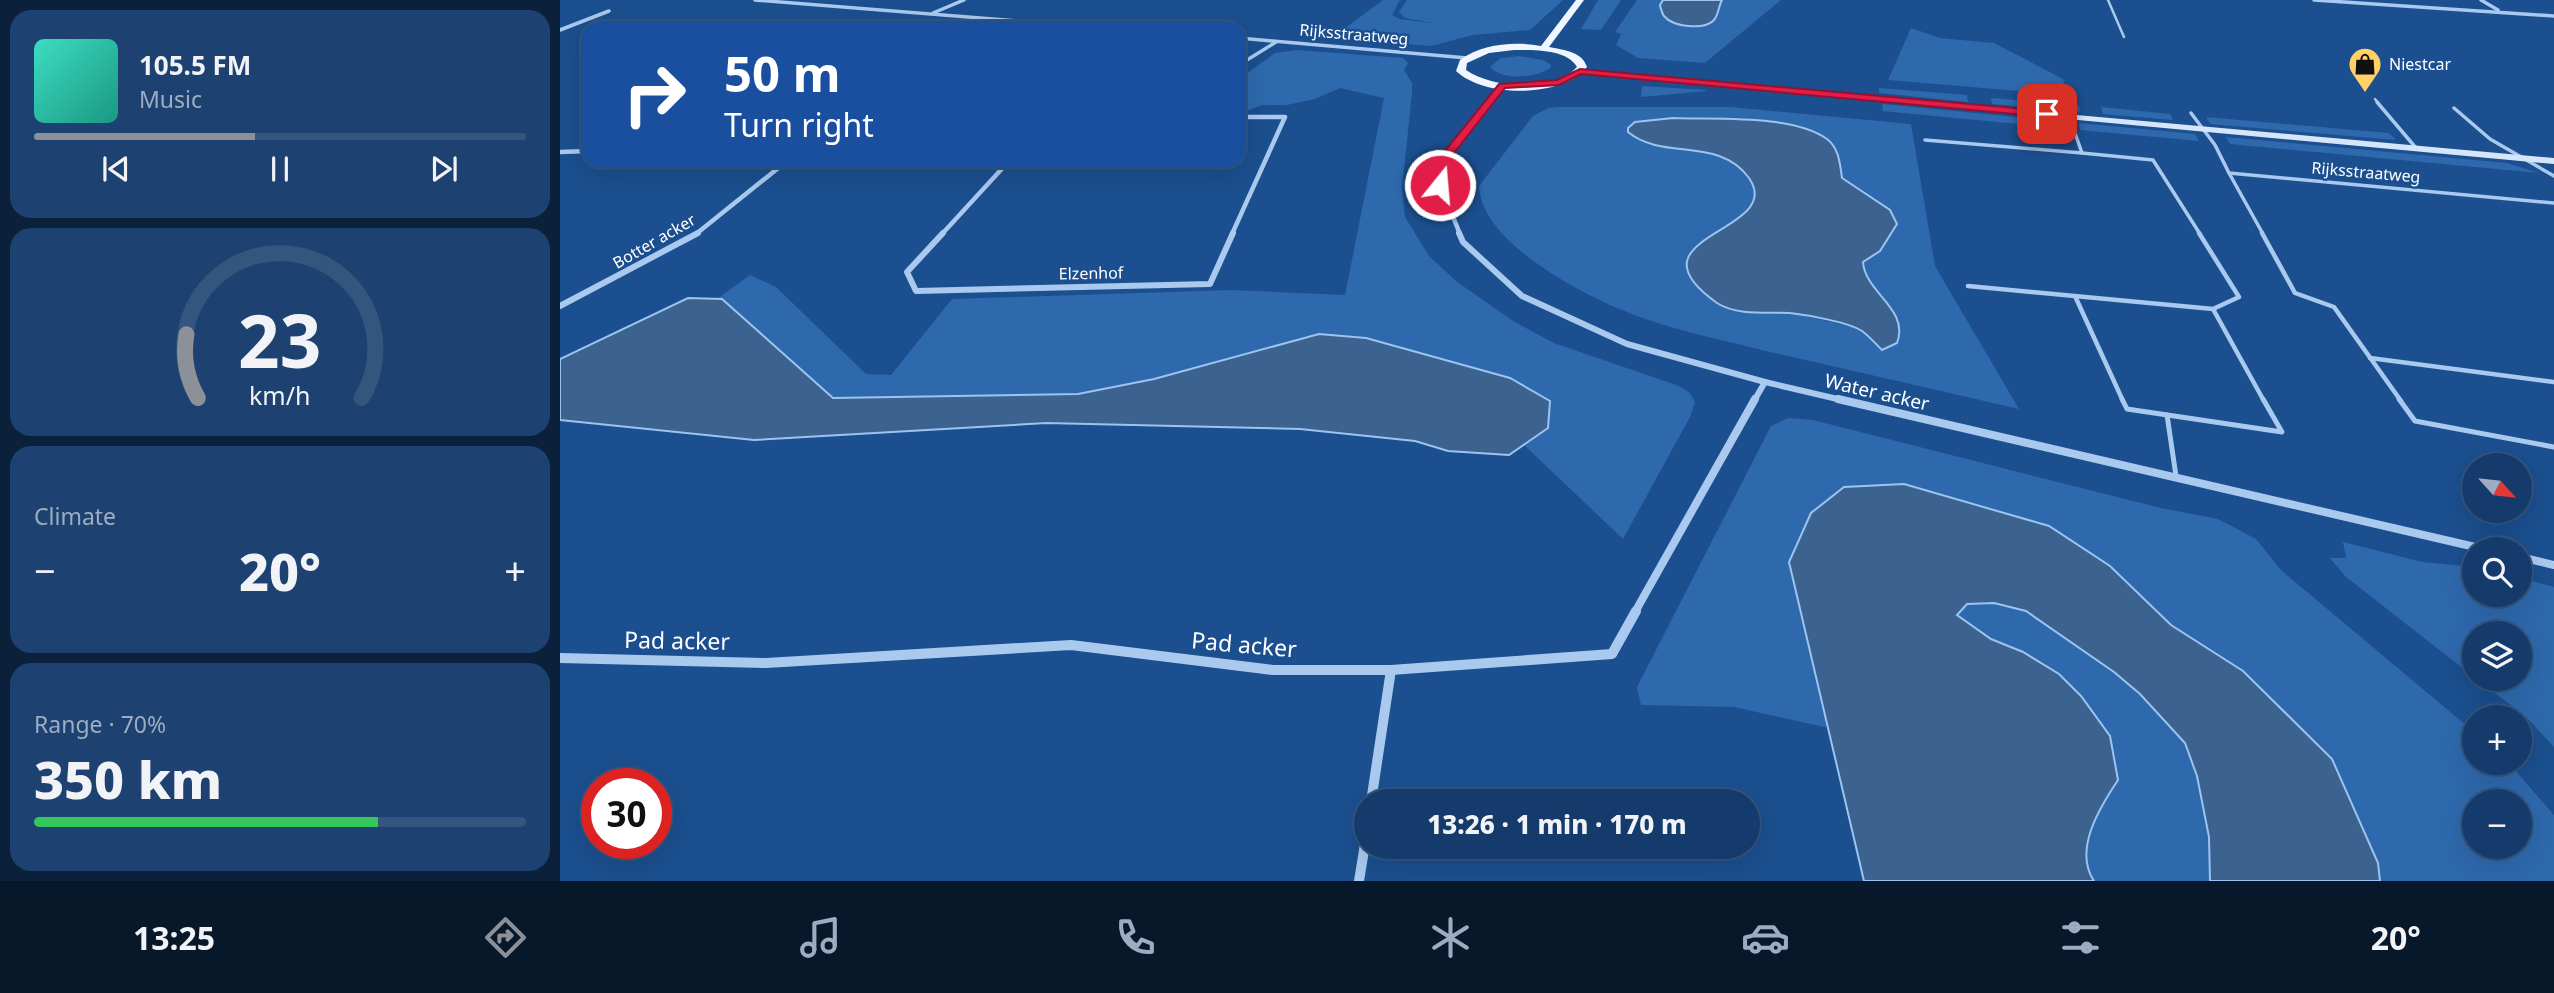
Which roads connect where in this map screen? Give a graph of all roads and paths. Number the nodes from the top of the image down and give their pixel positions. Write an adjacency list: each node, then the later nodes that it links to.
1 (755, 0): 9 (street)
2 (964, 0): 9 (street)
3 (1580, 0): 18 (main road)
4 (2109, 0): 15 (lane)
5 (2314, 0): 8 (street)
6 (2481, 0): 8 (street)
7 (609, 11): 11 (street)
8 (2502, 12): 10 (street)
9 (929, 14): 12 (street)
10 (2554, 16)
11 (583, 21)
12 (1017, 21)
13 (581, 22): 14 (street)
14 (560, 30)
15 (2124, 37)
16 (1246, 39): 17 (street, Rijksstraatweg)
17 (1277, 41): 19 (street, Rijksstraatweg); 20 (street)
18 (1544, 48): 19 (main road); 21 (main road)
19 (1468, 58): 22 (main road)
20 (1246, 61)
21 (1580, 72): 22 (main road); 26 (main road, Rijksstraatweg)
22 (1503, 86): 46 (street, Water acker)
23 (2375, 99): 30 (lane)
24 (2454, 108): 34 (lane, Rijksstraatweg)
25 (2190, 113): 28 (lane)
26 (2068, 116): 28 (main road, Rijksstraatweg); 33 (lane)
27 (1246, 117): 37 (street, Elzenhof)
28 (2200, 128): 30 (main road, Rijksstraatweg); 38 (lane)
29 (1925, 140): 33 (lane)
30 (2416, 148): 34 (main road, Rijksstraatweg)
31 (581, 151): 32 (street)
32 (560, 152)
33 (2082, 153): 44 (lane)
34 (2521, 158): 35 (main road, Rijksstraatweg); 39 (lane)
35 (2554, 161)
36 (778, 168): 43 (street, Botter acker)
37 (1003, 168)
38 (2229, 173): 40 (lane, Rijksstraatweg); 45 (lane)
39 (2554, 176)
40 (2554, 203)
41 (1968, 286): 42 (lane)
42 (2076, 296): 44 (lane); 48 (lane)
43 (560, 306)
44 (2213, 309): 48 (lane)
45 (2370, 358): 47 (lane); 49 (lane)
46 (1765, 382): 50 (street, Water acker); 55 (street, Pad acker)
47 (2554, 382)
48 (2167, 415): 50 (lane)
49 (2554, 447)
50 (2176, 476): 51 (street, Water acker)
51 (2462, 544)
52 (2532, 560): 53 (street)
53 (2554, 565)
54 (560, 658): 55 (street, Pad acker)
55 (1391, 670): 56 (street)
56 (1373, 789)
57 (1363, 859): 58 (street)
58 (1359, 881)

